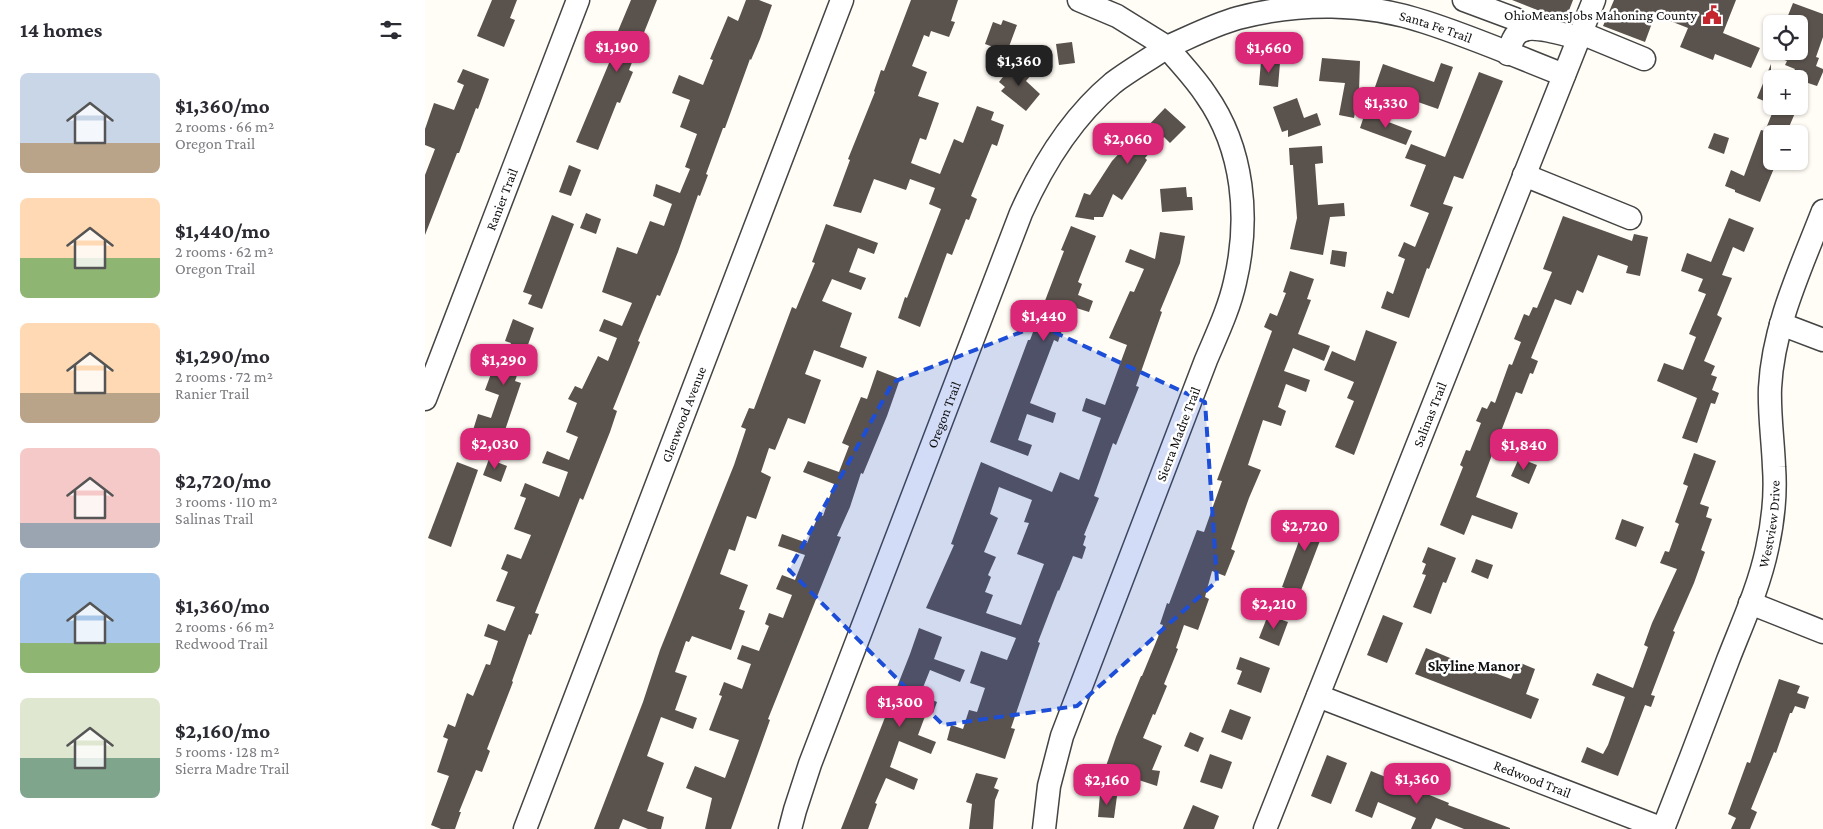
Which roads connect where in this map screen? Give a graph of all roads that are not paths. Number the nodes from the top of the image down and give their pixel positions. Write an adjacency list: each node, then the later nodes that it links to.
1 (578, 0): 18 (street, Ranier Trail)
2 (842, 0): 22 (street, Glenwood Avenue)
3 (1079, 0): 9 (street)
4 (1464, 0): 7 (street)
5 (1594, 0): 8 (street, Salinas Trail)
6 (1377, 6): 9 (street, Santa Fe Trail); 10 (street, Santa Fe Trail)
7 (1524, 30): 8 (street); 10 (street)
8 (1580, 36): 11 (street); 12 (street, Salinas Trail)
9 (1167, 47): 23 (street, Oregon Trail); 24 (street, Sierra Madre Trail)
10 (1508, 54): 12 (street, Santa Fe Trail)
11 (1644, 59)
12 (1564, 75): 13 (street, Salinas Trail)
13 (1524, 175): 15 (street); 21 (street, Salinas Trail)
14 (1823, 211): 16 (street, Westview Drive)
15 (1629, 218)
16 (1781, 324): 17 (street); 19 (street, Westview Drive)
17 (1823, 340)
18 (425, 399)
19 (1750, 603): 20 (street); 26 (street, Westview Drive)
20 (1823, 632)
21 (1318, 696): 25 (street, Salinas Trail); 26 (street, Redwood Trail)
22 (525, 829)
23 (791, 829)
24 (1044, 829)
25 (1265, 829)
26 (1663, 829)

